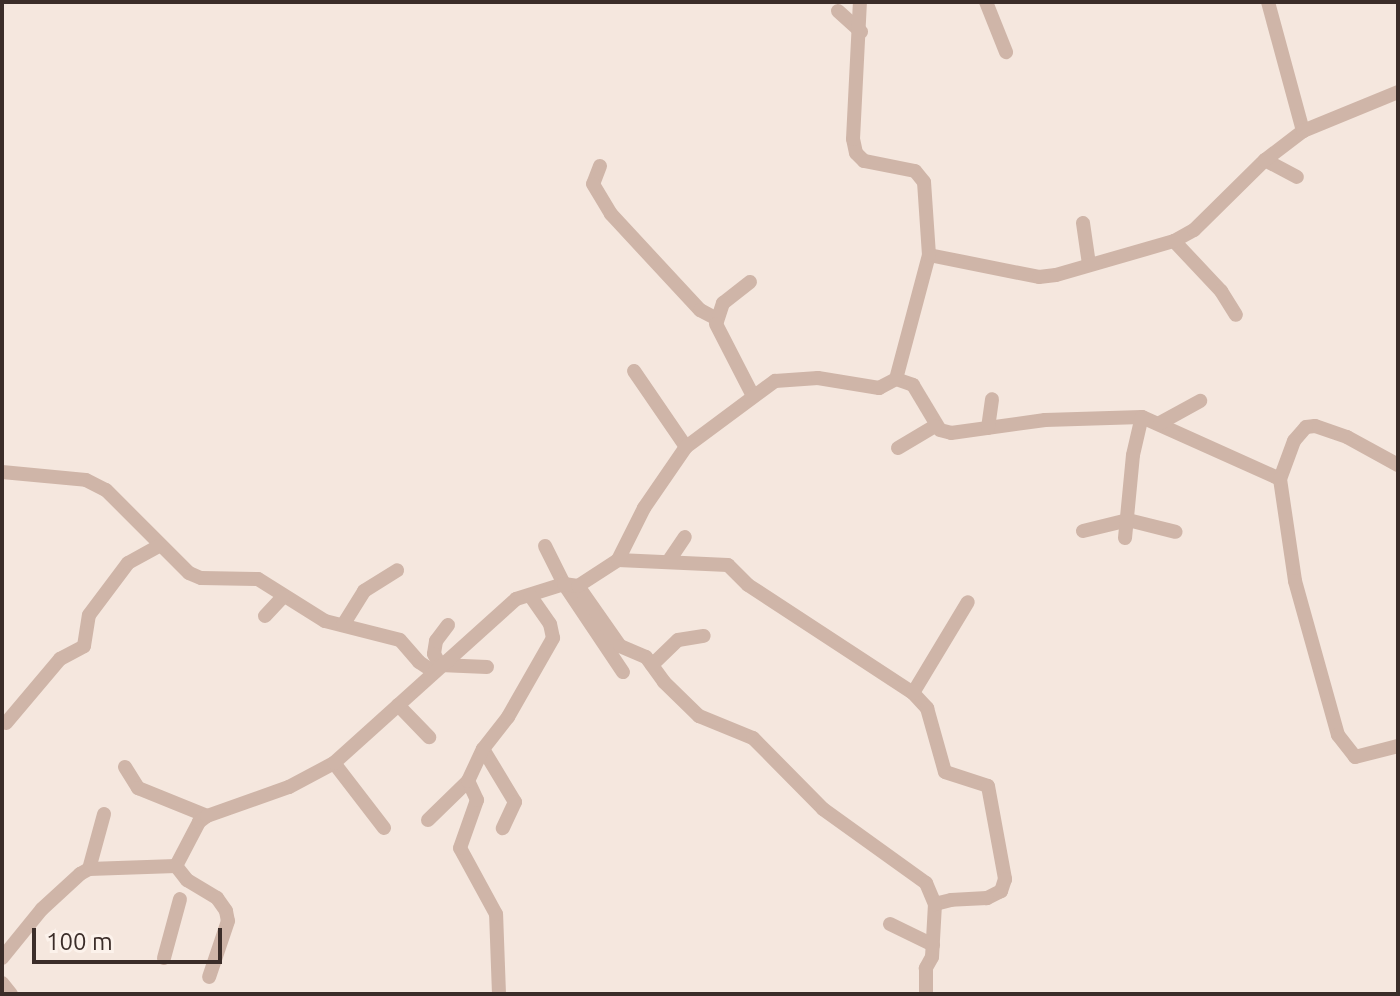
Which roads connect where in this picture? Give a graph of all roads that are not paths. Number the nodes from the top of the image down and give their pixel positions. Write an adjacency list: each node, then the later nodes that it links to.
1 (860, 2): 5 (street)
2 (986, 2): 6 (street)
3 (1268, 2): 8 (street)
4 (838, 11): 5 (street)
5 (861, 32): 14 (street)
6 (1006, 52)
7 (1398, 92): 8 (street)
8 (1303, 131): 9 (street)
9 (1265, 160): 11 (street); 13 (street)
10 (600, 166): 18 (street)
11 (1297, 177)
12 (1083, 223): 15 (street)
13 (1174, 241): 15 (street); 17 (street)
14 (929, 255): 15 (street); 20 (street)
15 (1089, 264)
16 (750, 282): 18 (street)
17 (1236, 315)
18 (717, 319): 21 (street)
19 (634, 371): 28 (street)
20 (896, 379): 21 (street); 26 (street)
21 (753, 396): 28 (street)
22 (992, 399): 27 (street)
23 (1200, 401): 25 (street)
24 (1142, 417): 25 (street); 27 (street); 33 (street)
25 (1160, 423): 32 (street)
26 (935, 426): 27 (street); 29 (street)
27 (988, 428)
28 (686, 447): 40 (street)
29 (898, 448)
30 (1398, 465): 32 (street)
31 (2, 472): 38 (street)
32 (1280, 479): 59 (street)
33 (1128, 520): 34 (street); 35 (street); 37 (street)
34 (1083, 531)
35 (1176, 532)
36 (685, 537): 41 (street)
37 (1125, 538)
38 (159, 546): 45 (street); 57 (street)
39 (545, 546): 43 (street)
40 (618, 560): 41 (street); 43 (street)
41 (668, 562): 55 (street)
42 (397, 570): 48 (street)
43 (571, 585): 44 (street); 51 (street); 54 (street)
44 (530, 595): 53 (street); 60 (street)
45 (283, 597): 47 (street); 48 (street)
46 (968, 602): 55 (street)
47 (265, 616)
48 (343, 625): 53 (street)
49 (448, 625): 53 (street)
50 (704, 636): 51 (street)
51 (652, 665): 72 (street)
52 (487, 667): 53 (street)
53 (436, 668): 56 (street)
54 (623, 672)
55 (913, 693): 72 (street)
56 (398, 705): 58 (street); 61 (street)
57 (6, 723)
58 (429, 737)
59 (1398, 746)
60 (483, 749): 63 (street); 68 (street)
61 (334, 763): 65 (street); 67 (street)
62 (125, 767): 65 (street)
63 (468, 781): 66 (street); 80 (street)
64 (104, 814): 70 (street)
65 (207, 816): 69 (street)
66 (428, 820)
67 (384, 828)
68 (503, 828)
69 (176, 866): 70 (street); 71 (street)
70 (89, 869): 75 (street)
71 (184, 889): 76 (street); 77 (street)
72 (935, 904): 74 (street)
73 (890, 924): 74 (street)
74 (933, 945): 81 (street)
75 (2, 958)
76 (164, 958)
77 (209, 977)
78 (2, 983): 79 (street)
79 (11, 994)
80 (499, 994)
81 (926, 994)

